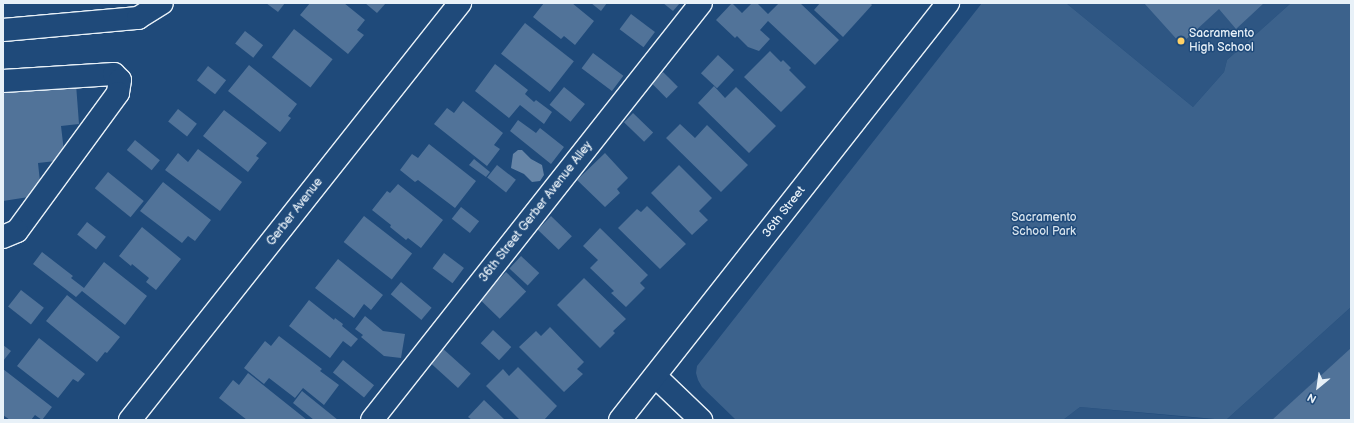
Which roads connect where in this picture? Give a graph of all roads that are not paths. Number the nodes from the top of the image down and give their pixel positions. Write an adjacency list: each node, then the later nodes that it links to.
1 (460, 3): 9 (street, Gerber Avenue)
2 (700, 3): 10 (street, 36th Street Gerber Avenue Alley)
3 (948, 3): 8 (street, 36th Street)
4 (161, 4): 5 (street)
5 (3, 30)
6 (3, 81): 7 (street)
7 (3, 237)
8 (655, 376): 11 (street, 36th Street); 12 (street)
9 (130, 420)
10 (372, 420)
11 (620, 420)
12 (701, 420)

